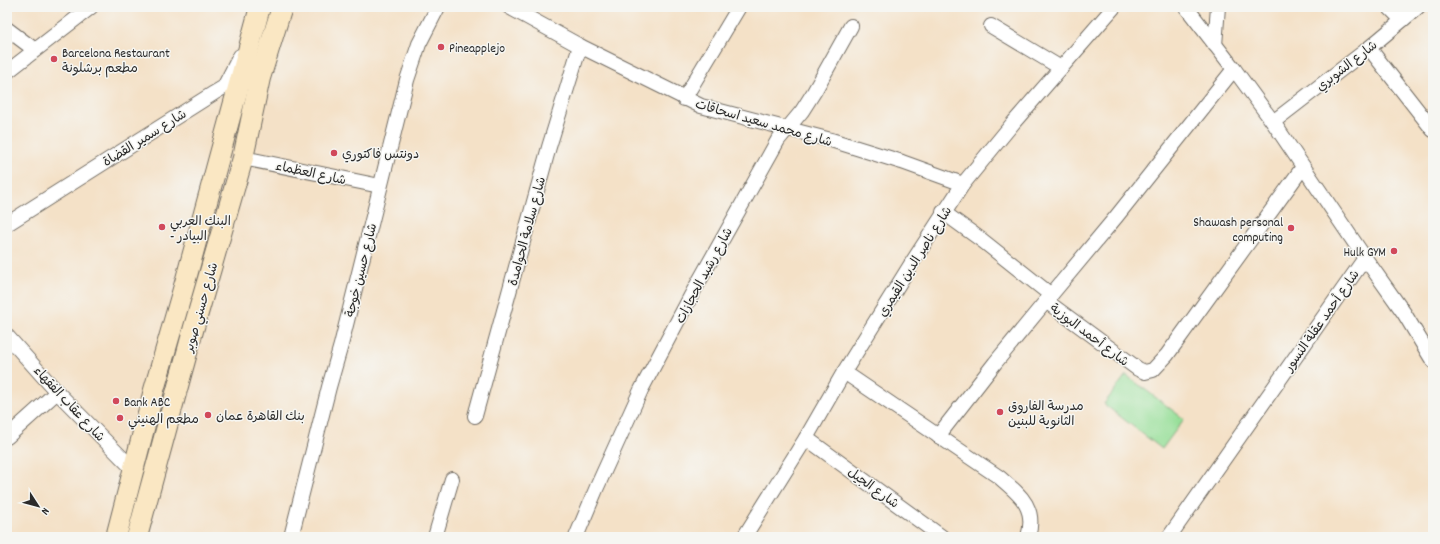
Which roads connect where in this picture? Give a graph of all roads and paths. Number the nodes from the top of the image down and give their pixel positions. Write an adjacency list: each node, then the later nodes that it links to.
1 (91, 7): 21 (street)
2 (245, 7): 16 (main road)
3 (260, 7): 16 (main road, شارع حسني صوبر)
4 (282, 7): 29 (main road, شارع حسني صوبر)
5 (438, 7): 32 (street, شارع حسين خوجة)
6 (509, 7): 19 (street, شارع محمد سعيد اسحاقات)
7 (739, 7): 25 (street)
8 (1114, 7): 22 (street, شارع ناصر الدين القيمري)
9 (1186, 7): 18 (street, شارع أحمد عقلة النسور)
10 (1218, 7): 18 (street)
11 (1389, 7): 13 (street)
12 (1418, 7): 13 (street, شارع الشوبري)
13 (1402, 20): 20 (street, شارع الشوبري)
14 (851, 26): 27 (street, شارع رشيد الحجازات)
15 (991, 26): 22 (street)
16 (254, 28): 34 (street, شارع سمير القضاة); 45 (main road, شارع حسني صوبر)
17 (7, 29): 21 (street)
18 (1215, 45): 23 (street, شارع أحمد عقلة النسور)
19 (580, 46): 25 (street, شارع محمد سعيد اسحاقات); 41 (street, شارع سلامة الحوامدة)
20 (1369, 48): 26 (street, شارع الشوبري); 28 (street)
21 (35, 50): 24 (street)
22 (1061, 68): 31 (street, شارع ناصر الدين القيمري)
23 (1234, 69): 26 (street, شارع أحمد عقلة النسور); 36 (street, شارع أحمد البوزية)
24 (7, 72)
25 (684, 99): 27 (street, شارع محمد سعيد اسحاقات)
26 (1273, 122): 30 (street, شارع أحمد عقلة النسور)
27 (787, 128): 31 (street, شارع محمد سعيد اسحاقات); 51 (street, شارع رشيد الحجازات)
28 (1433, 130)
29 (243, 158): 32 (street, شارع العظماء); 48 (main road, شارع حسني صوبر)
30 (1303, 167): 35 (street, شارع أحمد عقلة النسور); 36 (street, شارع أحمد البوزية)
31 (963, 184): 33 (street, شارع ناصر الدين القيمري)
32 (380, 186): 49 (street, شارع حسين خوجة)
33 (943, 212): 36 (street); 39 (street, شارع ناصر الدين القيمري)
34 (7, 224)
35 (1365, 258): 38 (street); 55 (street, شارع أحمد عقلة النسور)
36 (1048, 298): 42 (street)
37 (7, 336): 40 (street, شارع عقاب الفقهاء)
38 (1433, 361)
39 (844, 372): 42 (street); 44 (street, شارع ناصر الدين القيمري)
40 (57, 392): 43 (street); 45 (street, شارع عقاب الفقهاء)
41 (475, 416)
42 (938, 436): 54 (street)
43 (7, 437)
44 (806, 438): 52 (street, شارع ناصر الدين القيمري); 53 (street, شارع الجيل)
45 (134, 470): 47 (main road, شارع حسني صوبر)
46 (452, 479): 50 (street)
47 (116, 537)
48 (137, 537)
49 (291, 537)
50 (435, 537)
51 (576, 537)
52 (744, 537)
53 (942, 537)
54 (1028, 537)
55 (1169, 537)

